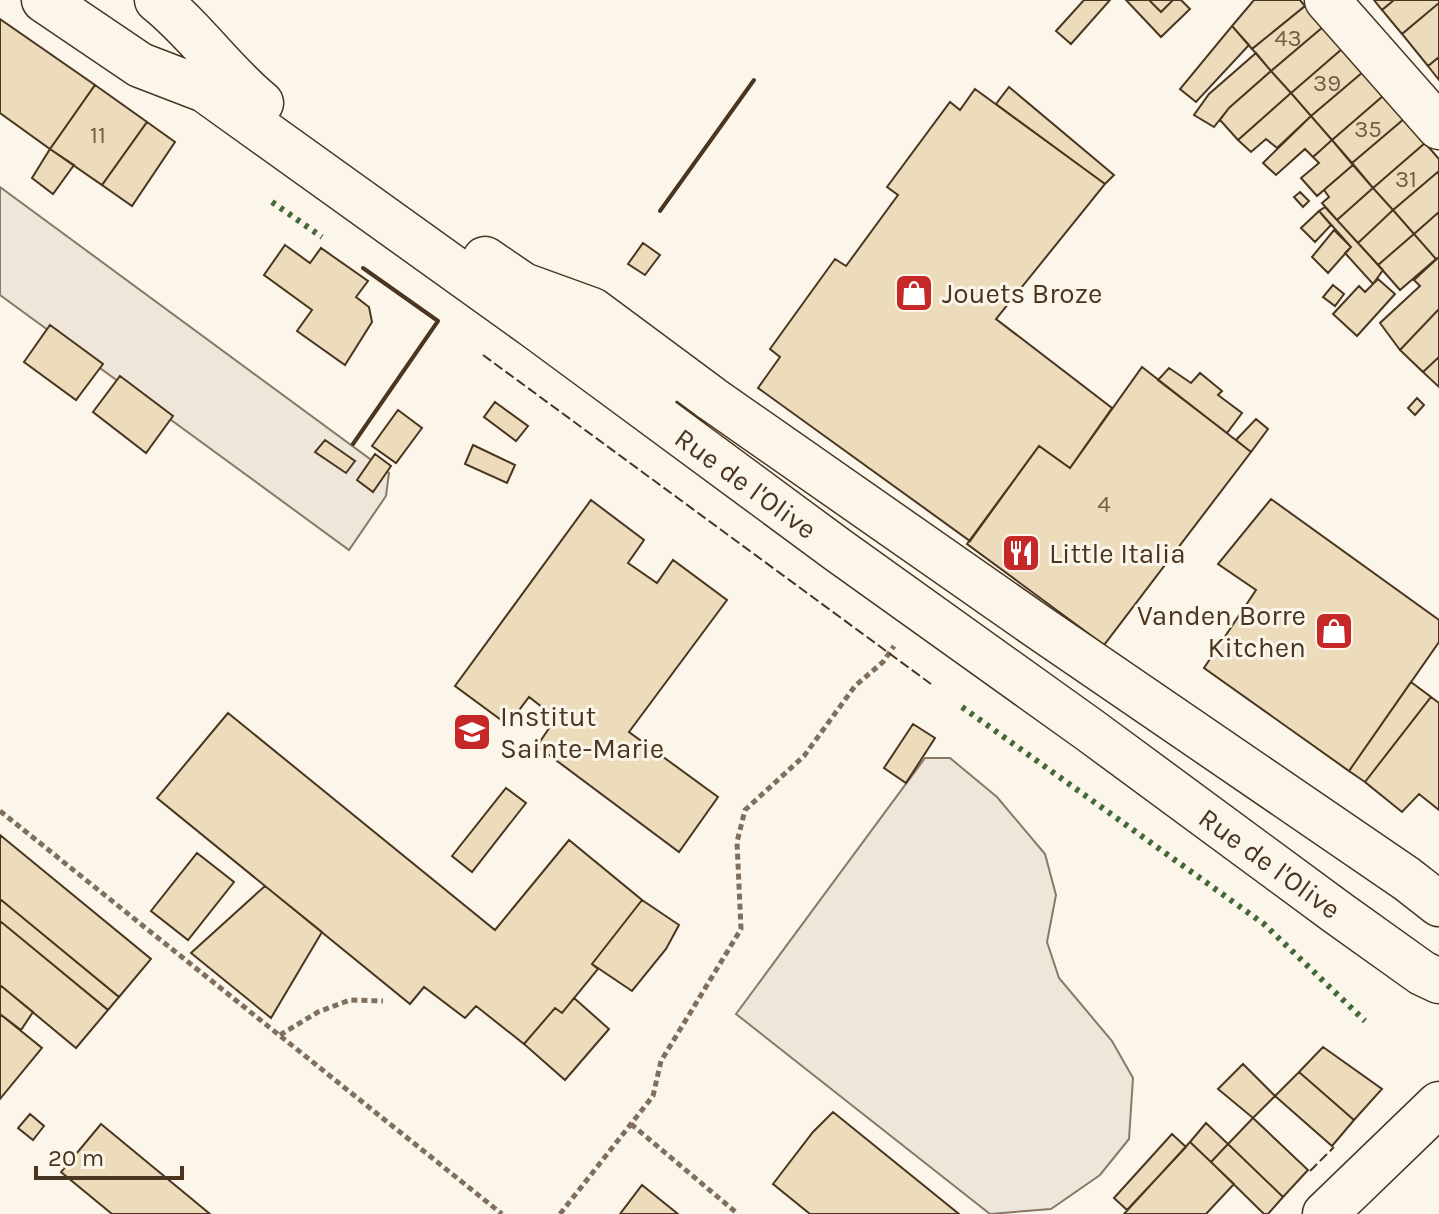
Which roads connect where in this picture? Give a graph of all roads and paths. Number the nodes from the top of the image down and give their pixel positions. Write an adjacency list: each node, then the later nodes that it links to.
1 (44, 0): 5 (main road, Rue de l'Olive)
2 (157, 0): 6 (main road, Rue de l'Olive)
3 (1327, 0): 4 (main road)
4 (1439, 127)
5 (485, 291): 6 (main road); 7 (main road, Rue de l'Olive)
6 (671, 369): 9 (main road, Rue de l'Olive)
7 (920, 609): 10 (main road, Rue de l'Olive); 14 (path)
8 (0, 811): 12 (path)
9 (1439, 904)
10 (1439, 981)
11 (383, 1001): 12 (path)
12 (280, 1035): 15 (path)
13 (1439, 1104): 18 (main road)
14 (631, 1124): 16 (path); 17 (path)
15 (502, 1214)
16 (560, 1214)
17 (738, 1214)
18 (1325, 1214)

